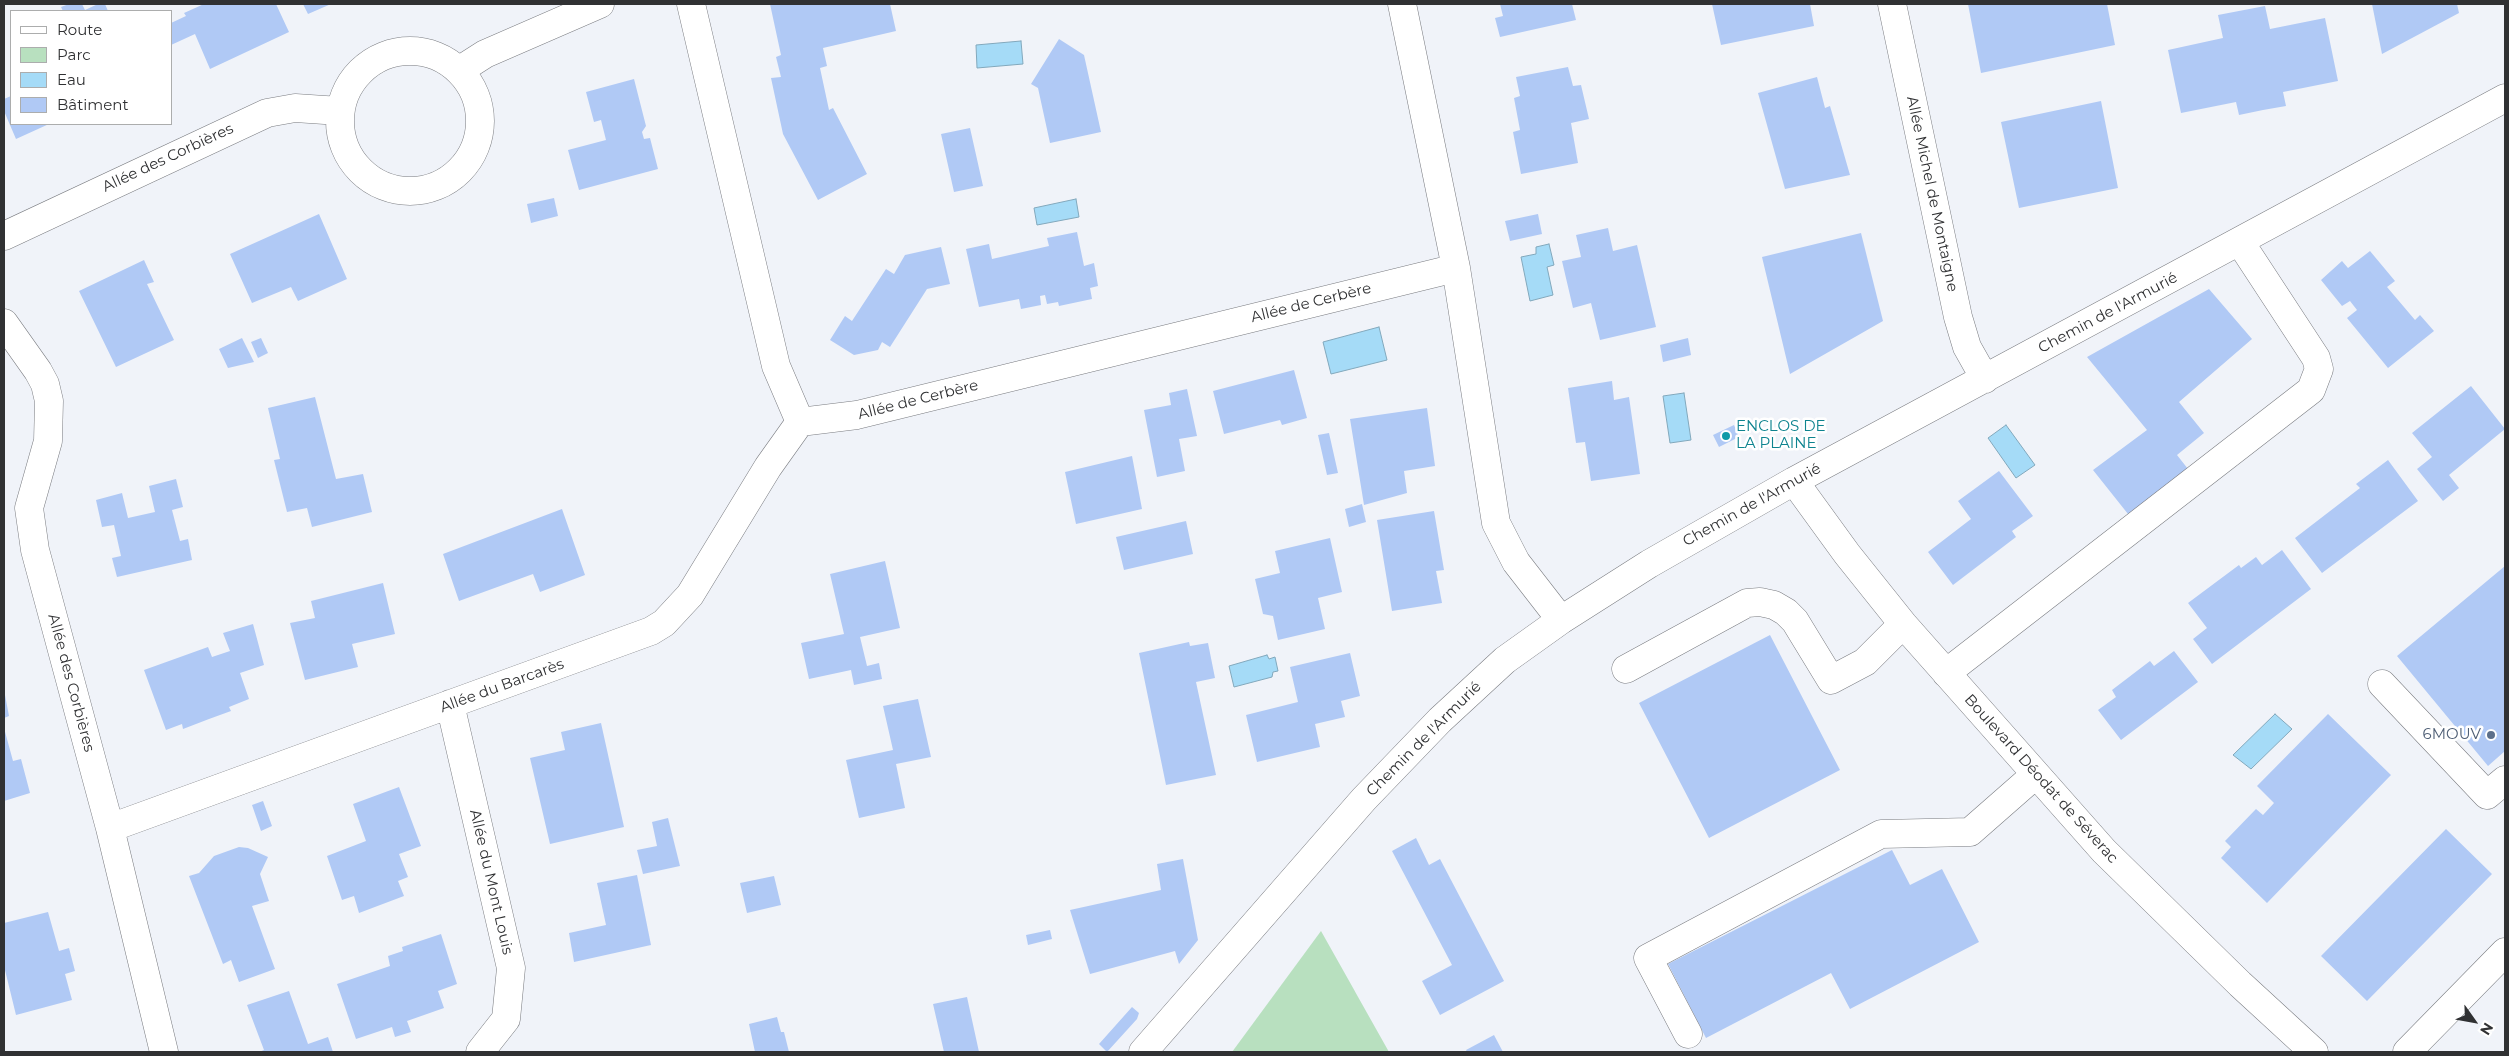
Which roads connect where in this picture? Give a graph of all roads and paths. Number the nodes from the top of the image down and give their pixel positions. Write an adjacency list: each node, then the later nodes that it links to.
1 (600, 4): 5 (street)
2 (691, 4): 13 (street)
3 (1402, 4): 10 (street)
4 (1892, 4): 12 (street, Allée Michel de Montaigne)
5 (460, 70): 7 (street); 7 (street)
6 (2505, 98): 9 (street, Chemin de l'Armurié)
7 (340, 111): 8 (street, Allée des Corbières)
8 (4, 236)
9 (2240, 242): 12 (street, Chemin de l'Armurié); 18 (street)
10 (1456, 268): 13 (street, Allée de Cerbère); 15 (street)
11 (4, 323): 23 (street, Allée des Corbières)
12 (1985, 379): 14 (street, Chemin de l'Armurié)
13 (800, 422): 20 (street, Allée du Barcarès)
14 (1794, 481): 15 (street, Chemin de l'Armurié); 16 (street, Boulevard Déodat de Séverac)
15 (1561, 620): 28 (street, Chemin de l'Armurié)
16 (1902, 624): 17 (street); 18 (street, Boulevard Déodat de Séverac)
17 (1626, 668)
18 (1946, 673): 21 (street, Boulevard Déodat de Séverac)
19 (2382, 684): 22 (street)
20 (450, 704): 23 (street, Allée du Barcarès); 27 (street, Allée du Mont Louis)
21 (2035, 775): 25 (street); 29 (street, Boulevard Déodat de Séverac)
22 (2505, 780)
23 (110, 828): 26 (street, Allée des Corbières)
24 (2505, 952): 30 (street)
25 (1688, 1034)
26 (159, 1051)
27 (480, 1052)
28 (1143, 1052)
29 (2314, 1052)
30 (2407, 1052)

